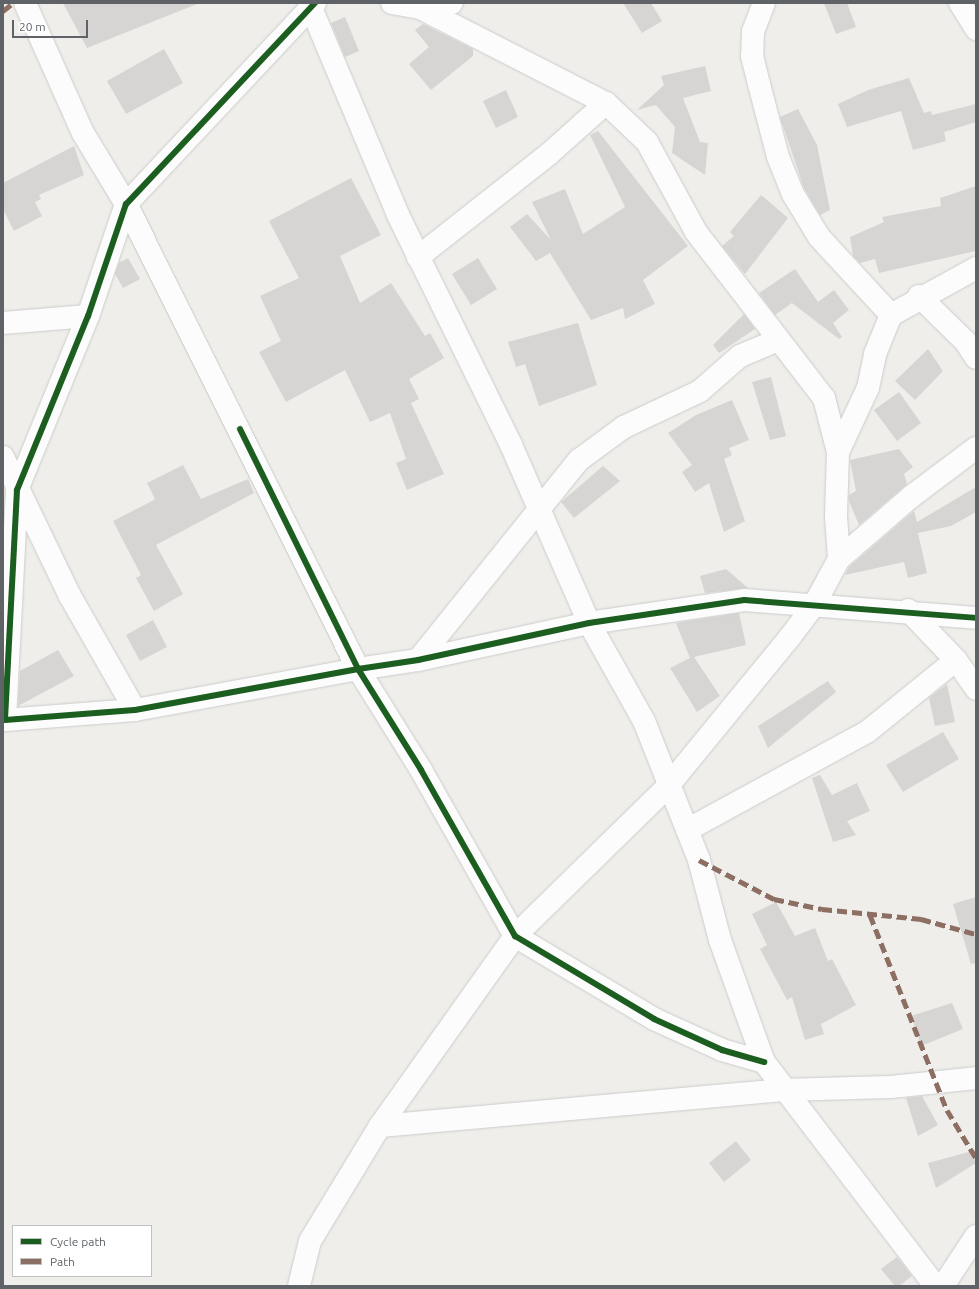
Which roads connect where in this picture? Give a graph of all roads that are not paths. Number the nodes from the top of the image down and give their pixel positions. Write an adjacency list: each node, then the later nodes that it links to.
1 (25, 3): 10 (street)
2 (392, 3): 7 (street)
3 (452, 3): 7 (street)
4 (764, 3): 14 (street)
5 (960, 3): 8 (street)
6 (312, 4): 10 (street); 11 (street)
7 (420, 8): 9 (street)
8 (976, 29)
9 (606, 103): 11 (street); 17 (street)
10 (126, 204): 15 (street); 31 (street)
11 (418, 257): 23 (street)
12 (976, 268): 13 (street)
13 (919, 296): 14 (street); 18 (street)
14 (891, 315): 20 (street)
15 (88, 316): 16 (street); 22 (street)
16 (3, 323)
17 (778, 340): 20 (street); 23 (street)
18 (976, 358)
19 (976, 448): 24 (street)
20 (838, 452): 24 (street)
21 (3, 457): 22 (street)
22 (17, 490): 33 (street); 34 (street)
23 (540, 512): 28 (street); 29 (street)
24 (840, 559): 25 (street)
25 (813, 608): 26 (street); 28 (street); 35 (street)
26 (908, 610): 27 (street); 30 (street)
27 (976, 618)
28 (589, 623): 29 (street); 35 (street)
29 (418, 660): 31 (street)
30 (956, 660): 32 (street); 36 (street)
31 (358, 669): 33 (street); 37 (street)
32 (976, 689)
33 (135, 710): 34 (street)
34 (4, 721)
35 (668, 786): 36 (street); 37 (street)
36 (686, 830): 38 (street)
37 (515, 936): 38 (street); 41 (street)
38 (764, 1062): 40 (street)
39 (976, 1078): 40 (street)
40 (783, 1090): 41 (street); 44 (street)
41 (380, 1126): 43 (street)
42 (976, 1236): 45 (street)
43 (299, 1286)
44 (935, 1286)
45 (943, 1286)

